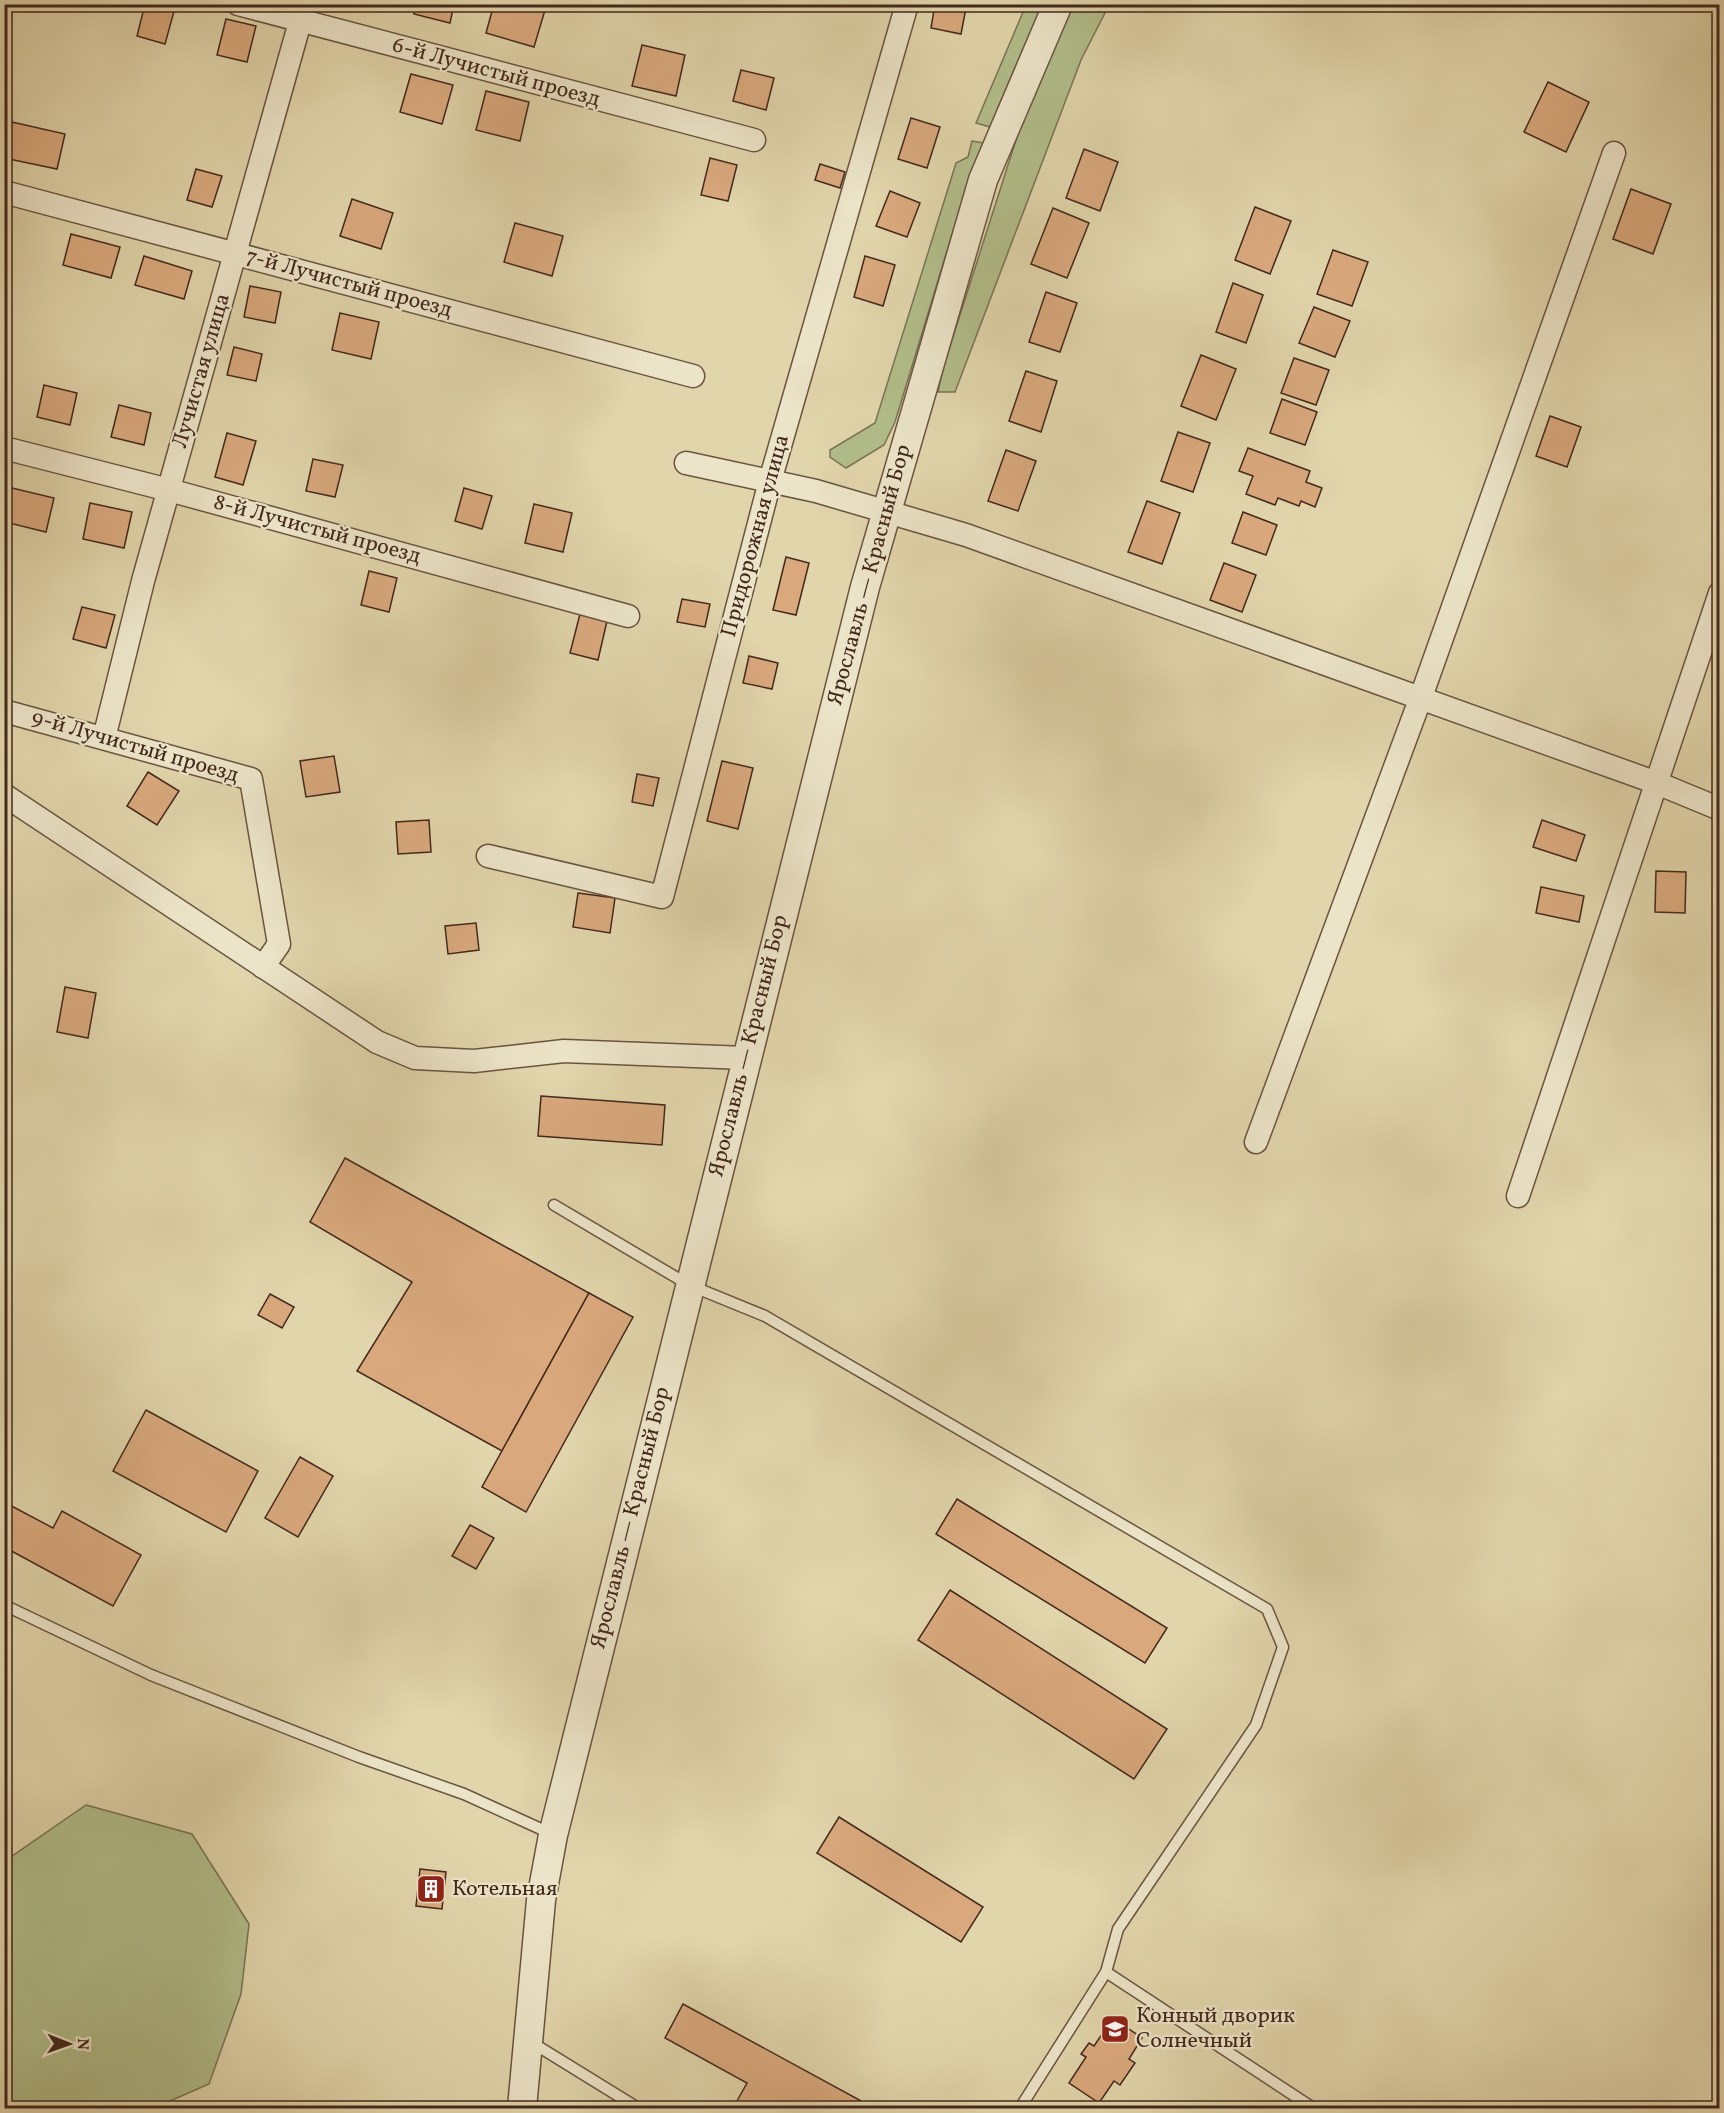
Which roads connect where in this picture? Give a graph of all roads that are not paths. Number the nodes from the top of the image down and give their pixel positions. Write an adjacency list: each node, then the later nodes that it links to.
1 (238, 4): 4 (street, 6-й Лучистый проезд)
2 (906, 4): 12 (street, Придорожная улица)
3 (1058, 4): 14 (street, Ярославль — Красный Бор)
4 (302, 13): 5 (street, 6-й Лучистый проезд); 8 (street, Лучистая улица)
5 (754, 140)
6 (1614, 153): 17 (street)
7 (4, 192): 8 (street, 7-й Лучистый проезд)
8 (235, 254): 9 (street, 7-й Лучистый проезд); 13 (street, Лучистая улица)
9 (693, 376)
10 (4, 448): 13 (street, 8-й Лучистый проезд)
11 (686, 463): 12 (street)
12 (770, 481): 14 (street); 23 (street, Придорожная улица)
13 (169, 490): 16 (street, 8-й Лучистый проезд); 19 (street, Лучистая улица)
14 (886, 512): 17 (street); 25 (street, Ярославль — Красный Бор)
15 (1719, 593): 20 (street)
16 (628, 616)
17 (1421, 697): 20 (street); 26 (street)
18 (4, 711): 19 (street, 9-й Лучистый проезд)
19 (104, 738): 24 (street, 9-й Лучистый проезд)
20 (1658, 783): 22 (street); 27 (street)
21 (4, 795): 24 (street)
22 (1719, 809)
23 (488, 856)
24 (263, 968): 25 (street)
25 (746, 1058): 29 (street, Ярославль — Красный Бор)
26 (1256, 1142)
27 (1518, 1196)
28 (554, 1205): 29 (lane)
29 (689, 1285): 31 (street, Ярославль — Красный Бор); 32 (lane)
30 (4, 1605): 31 (lane)
31 (553, 1834): 33 (street, Ярославль — Красный Бор)
32 (1106, 1972): 36 (lane); 37 (lane)
33 (529, 2040): 34 (street, Ярославль — Красный Бор); 35 (lane)
34 (522, 2109)
35 (638, 2109)
36 (1020, 2109)
37 (1313, 2109)

